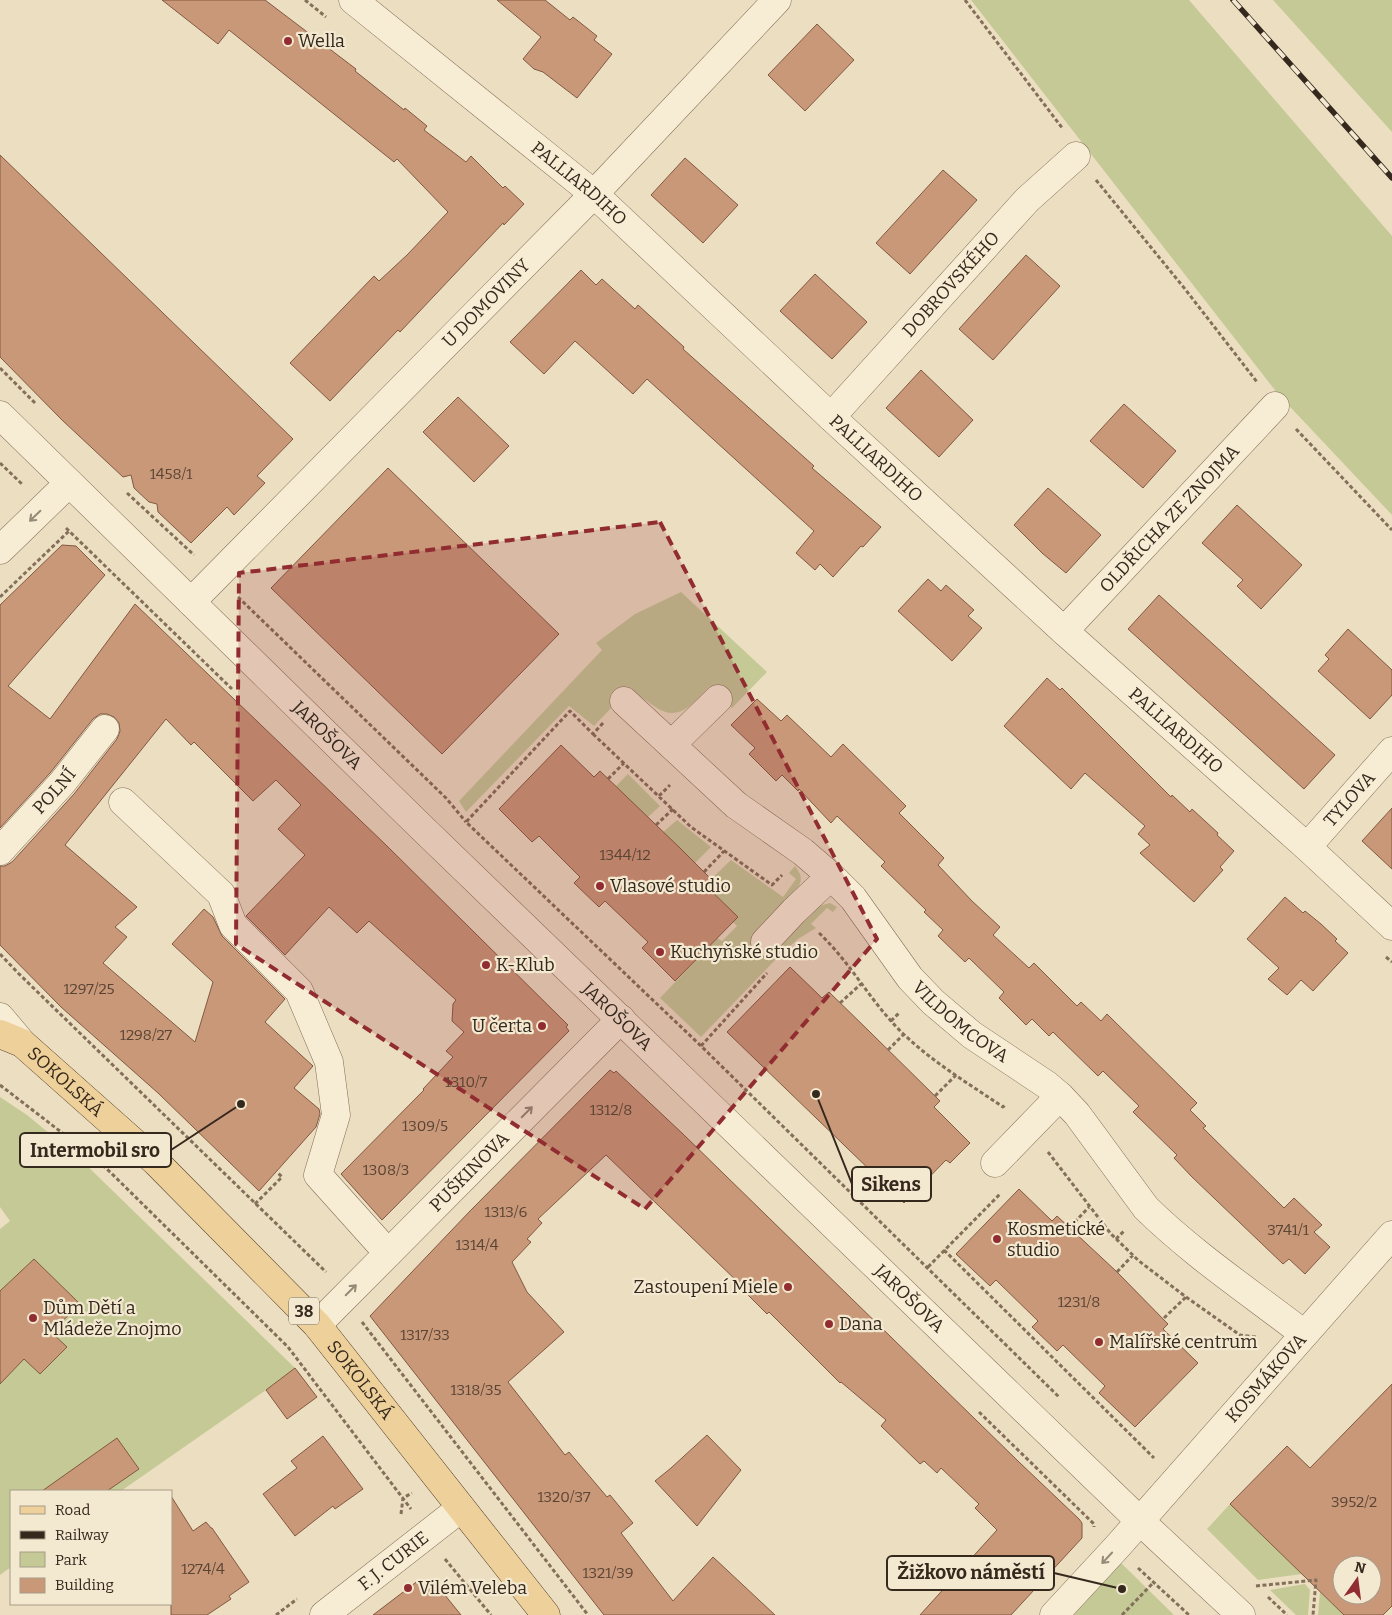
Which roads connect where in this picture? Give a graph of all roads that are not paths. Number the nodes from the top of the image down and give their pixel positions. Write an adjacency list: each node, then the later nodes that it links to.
1 (353, 0): 4 (street, PALLIARDIHO)
2 (777, 0): 4 (street, U DOMOVINY)
3 (1076, 156): 7 (street, DOBROVSKÉHO)
4 (594, 194): 7 (street, PALLIARDIHO); 10 (street, U DOMOVINY)
5 (1275, 406): 11 (street, OLDŘICHA ZE ZNOJMA)
6 (0, 415): 8 (street, JAROŠOVA)
7 (831, 417): 11 (street, PALLIARDIHO)
8 (69, 482): 9 (street, one-way to 9); 10 (street, JAROŠOVA)
9 (0, 550)
10 (191, 602): 24 (street, JAROŠOVA)
11 (1064, 631): 18 (street, PALLIARDIHO)
12 (718, 699): 15 (street)
13 (624, 700): 15 (street, VILDOMCOVA)
14 (105, 729): 19 (street, POLNÍ)
15 (672, 744): 20 (street, VILDOMCOVA)
16 (1392, 751): 18 (street, TYLOVA)
17 (123, 802): 29 (street)
18 (1307, 847): 21 (street, PALLIARDIHO)
19 (0, 851)
20 (831, 876): 22 (street); 26 (street, VILDOMCOVA)
21 (1392, 926)
22 (765, 942)
23 (0, 1017): 25 (street)
24 (621, 1019): 29 (street, PUŠKINOVA, one-way to 24); 33 (street, JAROŠOVA)
25 (11, 1038): 30 (main road, SOKOLSKÁ / 38)
26 (1060, 1096): 27 (street); 31 (street, VILDOMCOVA)
27 (995, 1163)
28 (1392, 1235): 31 (street, KOSMÁKOVA)
29 (388, 1253): 30 (street, PUŠKINOVA, one-way to 29)
30 (317, 1325): 32 (main road, SOKOLSKÁ / 38)
31 (1304, 1334): 33 (street, KOSMÁKOVA)
32 (462, 1508): 34 (street, F. J. CURIE); 35 (main road, SOKOLSKÁ / 38)
33 (1140, 1521): 36 (street, KOSMÁKOVA, one-way to 36); 37 (street, JAROŠOVA)
34 (324, 1615)
35 (546, 1615)
36 (1054, 1615)
37 (1241, 1615)

